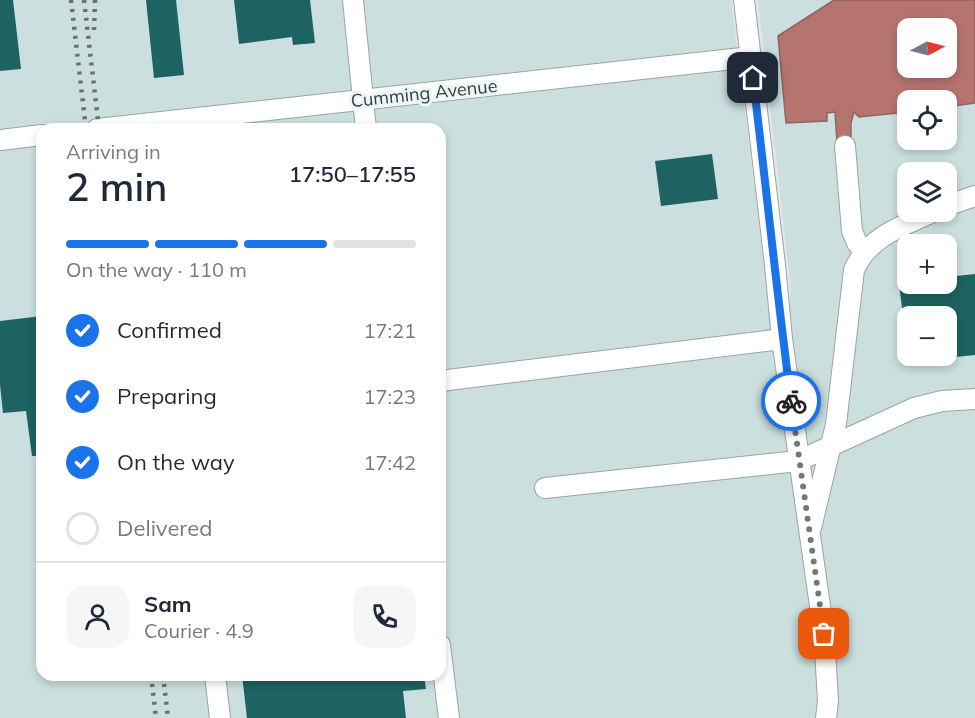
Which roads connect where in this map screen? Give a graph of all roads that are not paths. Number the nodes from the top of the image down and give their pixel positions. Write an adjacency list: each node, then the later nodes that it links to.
1 (353, 0): 4 (street)
2 (744, 0): 3 (street)
3 (751, 57): 4 (street, Cumming Avenue); 14 (street)
4 (363, 100): 5 (street, Cumming Avenue); 6 (street)
5 (199, 123)
6 (365, 123)
7 (36, 136): 8 (street)
8 (0, 140)
9 (845, 146): 13 (street)
10 (975, 196): 11 (street)
11 (957, 202)
12 (913, 222): 13 (street)
13 (864, 252): 17 (street)
14 (782, 339): 15 (street); 18 (street)
15 (446, 380)
16 (975, 399): 17 (street)
17 (832, 445): 18 (street); 20 (street)
18 (798, 461): 19 (street); 20 (street)
19 (545, 488)
20 (809, 535): 25 (street)
21 (216, 681): 23 (street)
22 (444, 681): 24 (street)
23 (220, 718)
24 (449, 718)
25 (826, 718)

